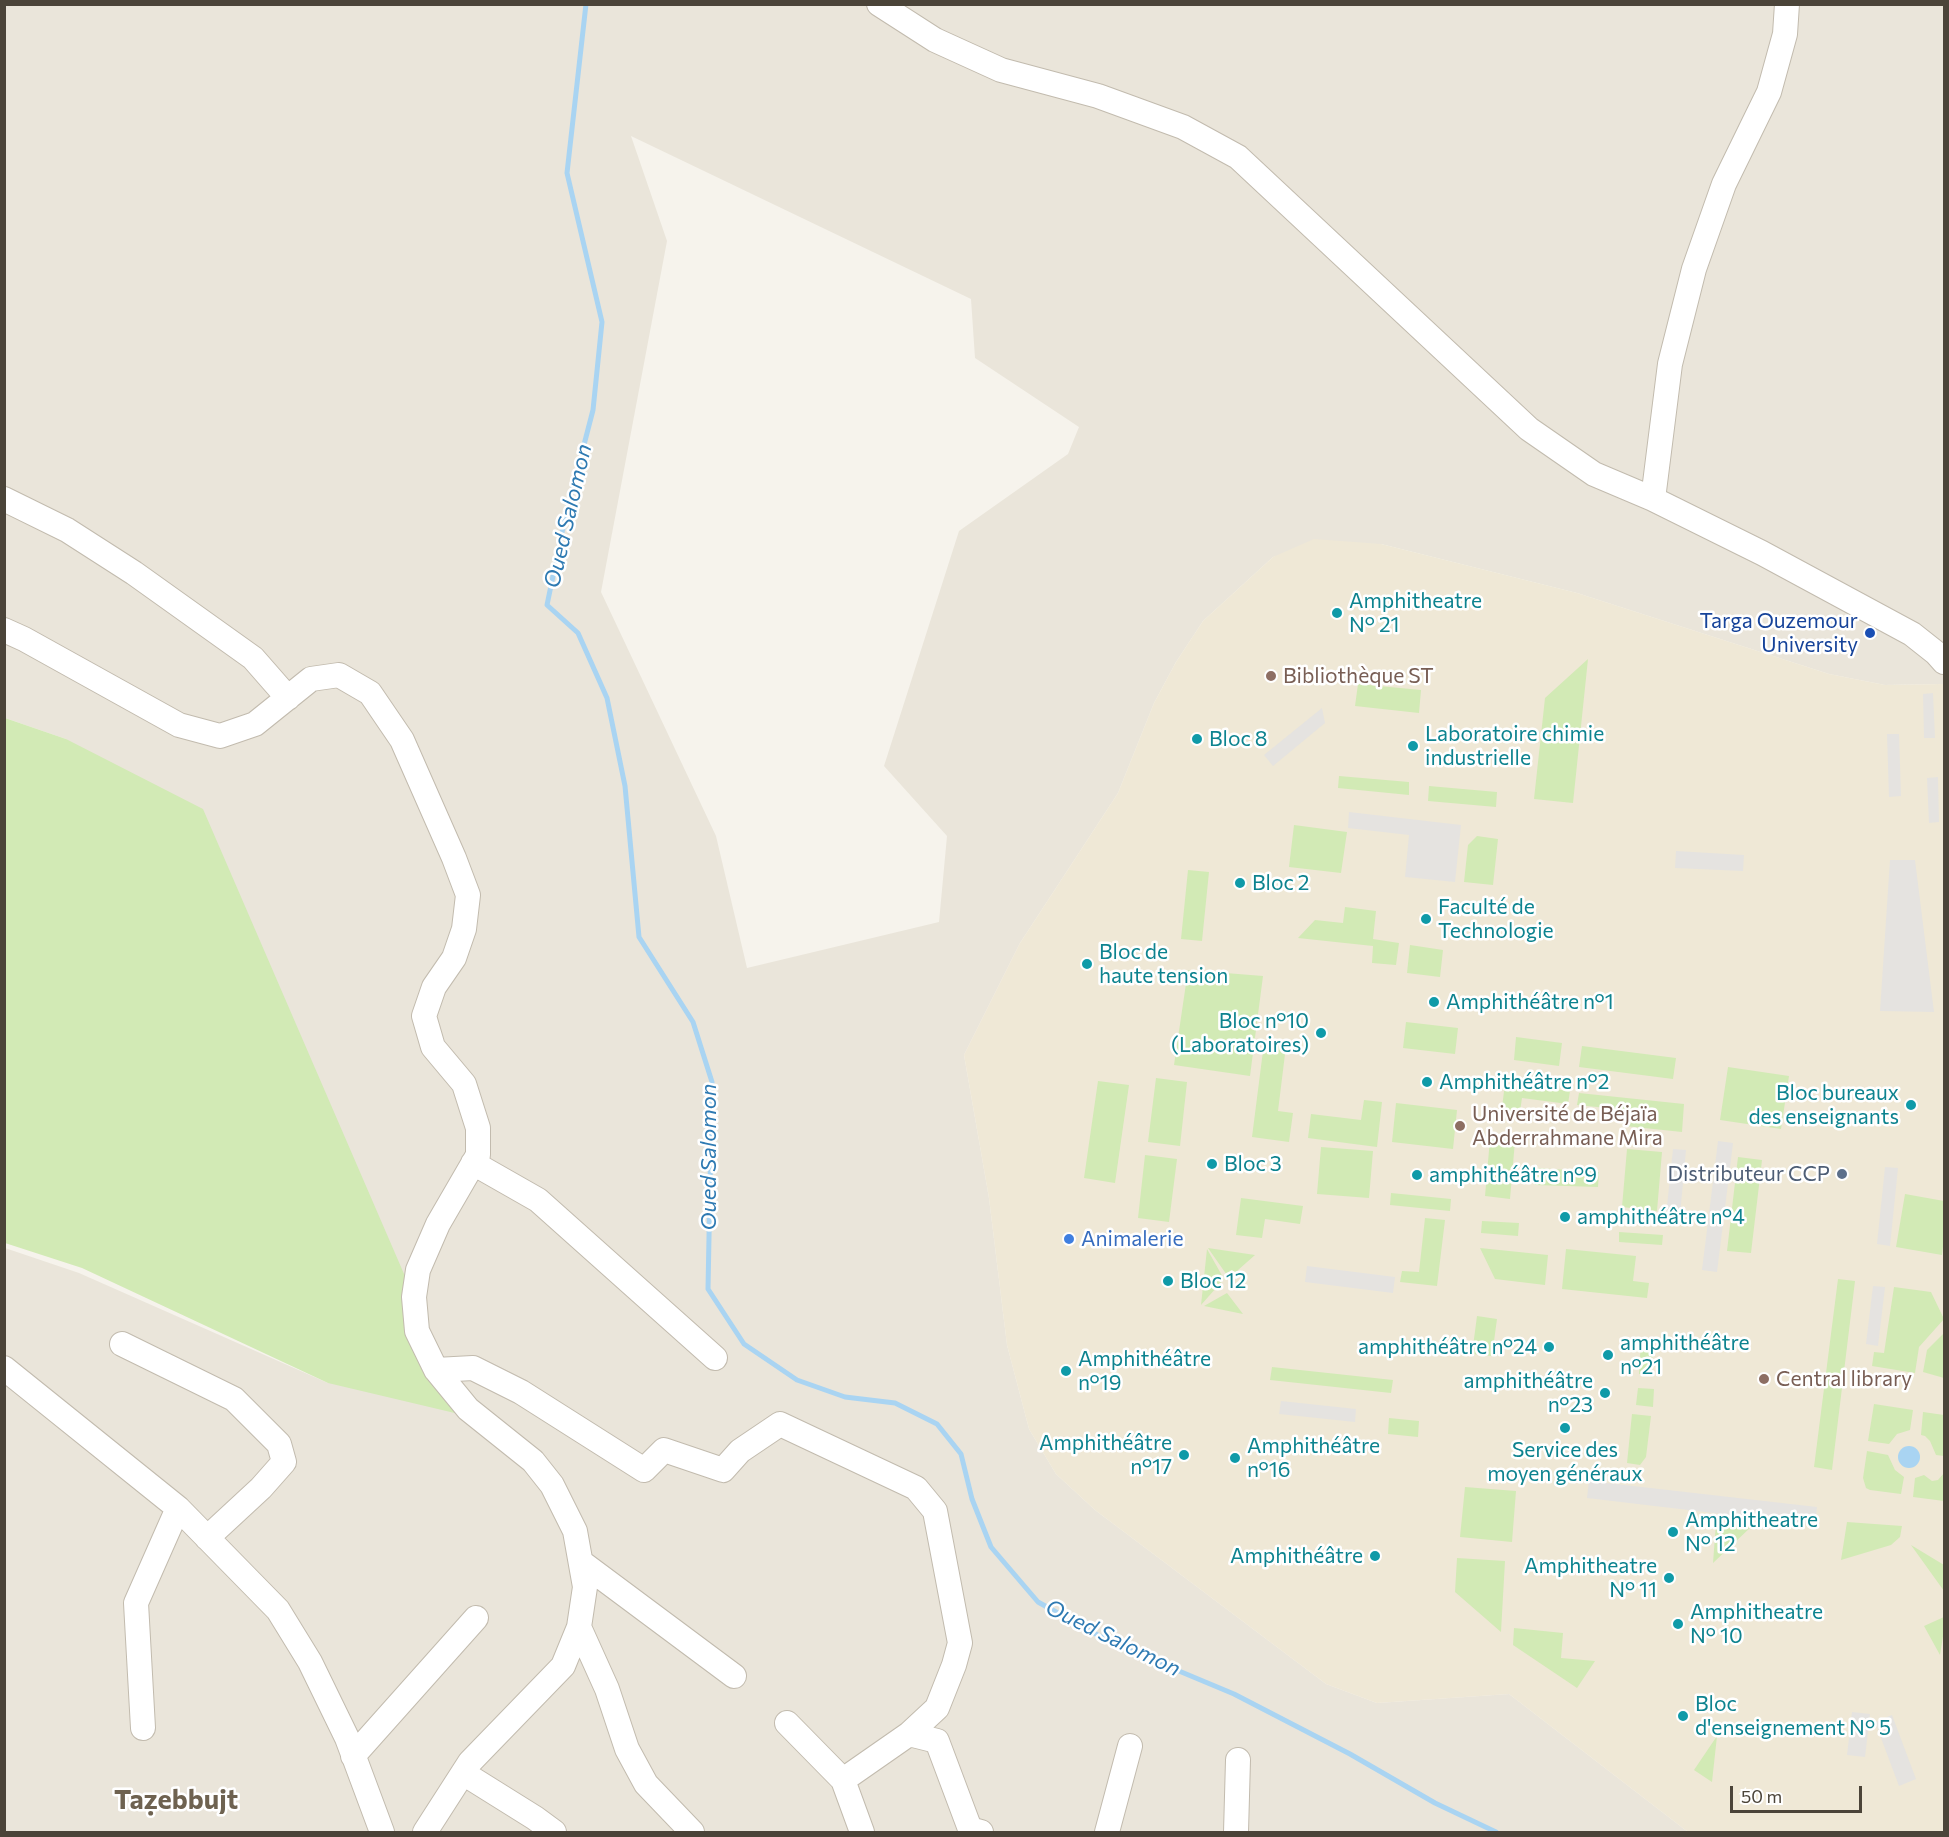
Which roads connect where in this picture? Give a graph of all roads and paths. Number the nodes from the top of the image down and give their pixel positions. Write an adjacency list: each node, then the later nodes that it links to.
1 (879, 4): 3 (street)
2 (1786, 4): 3 (street)
3 (1653, 499): 6 (street)
4 (4, 500): 7 (street)
5 (4, 630): 7 (street)
6 (1944, 662)
7 (288, 698): 8 (street)
8 (473, 1163): 10 (street); 12 (street)
9 (122, 1344): 14 (street)
10 (715, 1358)
11 (4, 1368): 13 (street)
12 (436, 1370): 15 (street); 19 (street)
13 (178, 1508): 14 (street); 21 (street)
14 (207, 1538): 25 (street)
15 (581, 1562): 17 (street); 18 (street)
16 (476, 1618): 25 (street)
17 (579, 1627): 27 (street); 32 (street)
18 (734, 1676)
19 (937, 1708): 22 (street); 23 (street)
20 (787, 1723): 28 (street)
21 (143, 1728)
22 (909, 1734): 23 (street); 28 (street)
23 (937, 1741): 34 (street)
24 (1130, 1746): 35 (street)
25 (353, 1756): 29 (street)
26 (1238, 1760): 36 (street)
27 (463, 1773): 30 (street); 31 (street)
28 (843, 1780): 33 (street)
29 (382, 1833)
30 (425, 1833)
31 (554, 1833)
32 (692, 1833)
33 (862, 1833)
34 (981, 1833)
35 (1107, 1833)
36 (1236, 1833)

